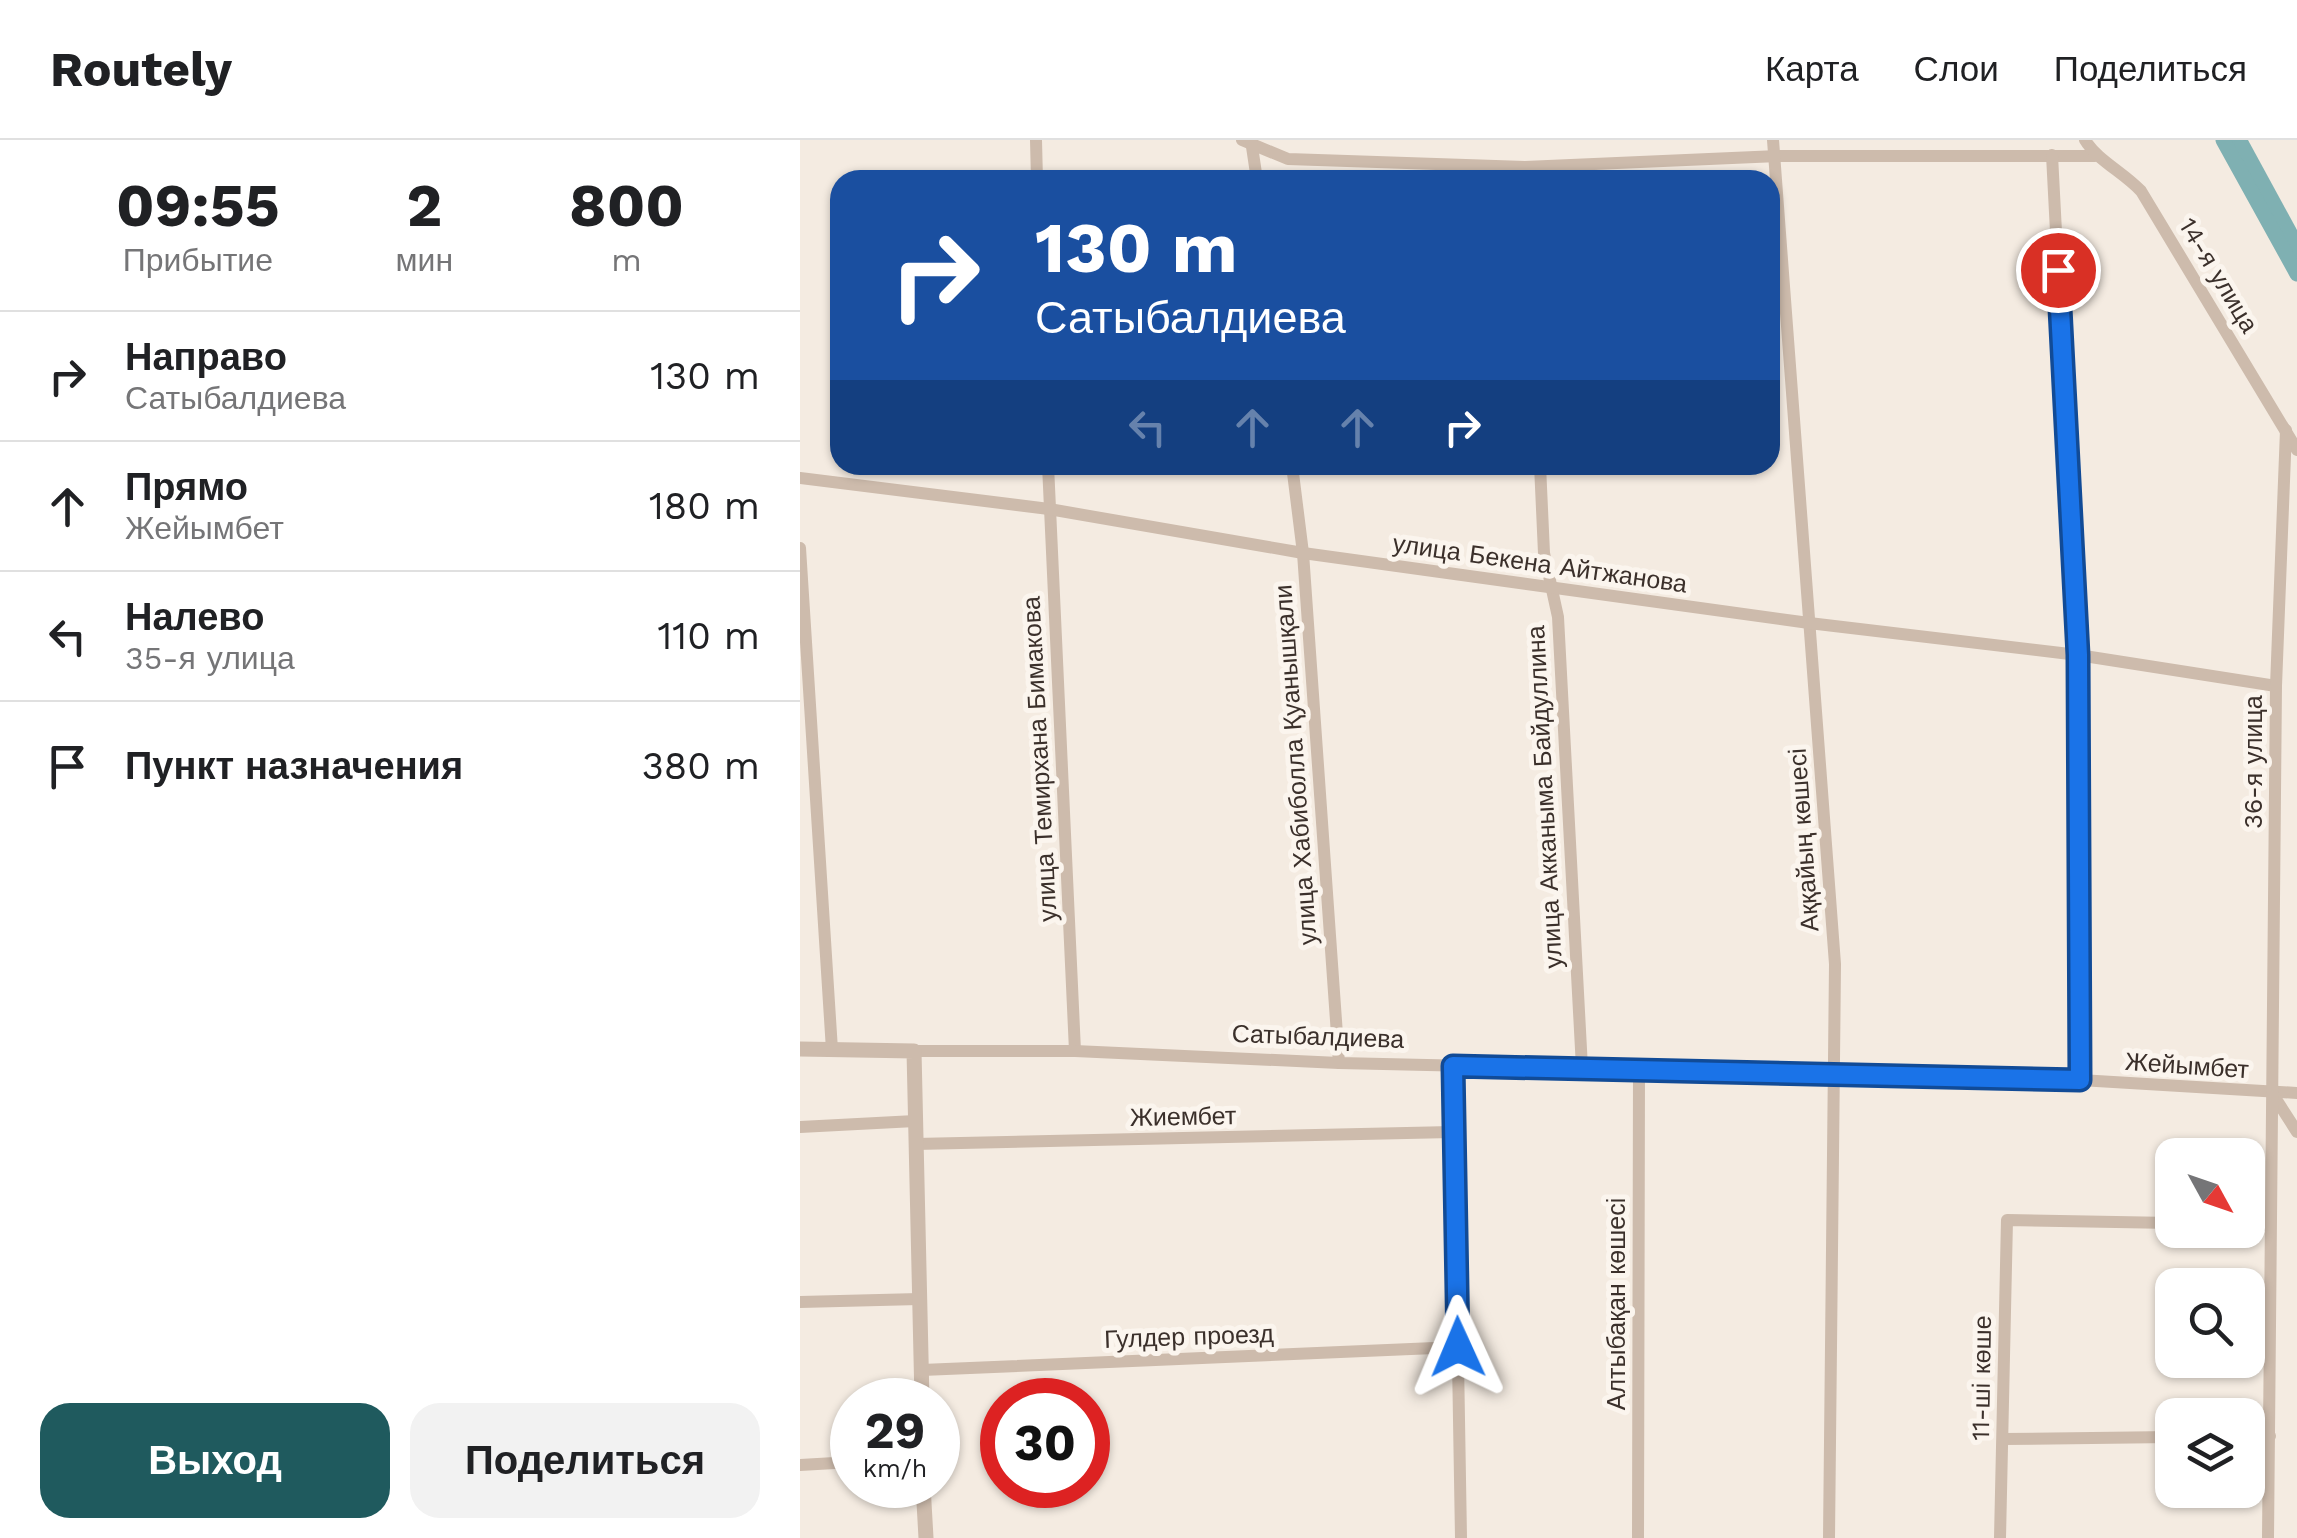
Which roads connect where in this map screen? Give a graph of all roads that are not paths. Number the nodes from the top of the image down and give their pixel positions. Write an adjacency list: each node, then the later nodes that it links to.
1 (1036, 140): 8 (street)
2 (1773, 140): 6 (street, Аққайың көшесі)
3 (2085, 140): 7 (street, 14-я улица)
4 (1248, 142): 9 (street); 10 (street)
5 (2052, 155): 6 (street); 7 (street); 25 (street)
6 (1778, 156): 11 (street); 12 (street, Аққайың көшесі)
7 (2095, 156): 14 (street, 14-я улица)
8 (1037, 170)
9 (1255, 170)
10 (1470, 170)
11 (1570, 170)
12 (1779, 170)
13 (1780, 186): 24 (street, Аққайың көшесі)
14 (2286, 430): 15 (street, 14-я улица); 26 (street, 36-я улица)
15 (2297, 450)
16 (1048, 475): 20 (street, улица Темирхана Бимакова)
17 (1293, 475): 22 (street, улица Хабиболла Қуанышқали)
18 (1541, 475): 23 (street, улица Акканыма Байдуллина)
19 (800, 478): 20 (street, улица Бекена Айтжанова)
20 (1049, 509): 22 (street, улица Бекена Айтжанова); 30 (street, улица Темирхана Бимакова)
21 (800, 548): 28 (street)
22 (1303, 554): 23 (street, улица Бекена Айтжанова); 31 (street, улица Хабиболла Қуанышқали)
23 (1549, 586): 24 (street, улица Бекена Айтжанова); 33 (street, улица Акканыма Байдуллина)
24 (1809, 623): 25 (street, улица Бекена Айтжанова); 35 (street, Аққайың көшесі)
25 (2078, 655): 26 (street, улица Бекена Айтжанова); 36 (street)
26 (2276, 686): 37 (street, 36-я улица)
27 (800, 1049): 28 (street, Сатыбалдиева)
28 (832, 1050): 29 (street, Сатыбалдиева)
29 (914, 1051): 30 (street, Сатыбалдиева); 39 (street)
30 (1075, 1052): 31 (street, Сатыбалдиева)
31 (1339, 1062): 32 (street, Сатыбалдиева)
32 (1453, 1066): 33 (street, Сатыбалдиева); 41 (street)
33 (1582, 1068): 34 (street, Сатыбалдиева)
34 (1640, 1071): 35 (street, Сатыбалдиева); 61 (street, Алтыбақан көшесі)
35 (1834, 1073): 36 (street, Жейымбет); 62 (street, Аққайың көшесі)
36 (2080, 1080): 37 (street, Жейымбет)
37 (2273, 1094): 38 (street, Жейымбет); 42 (street); 46 (street, 36-я улица)
38 (2297, 1094)
39 (915, 1121): 40 (street); 43 (street)
40 (800, 1127)
41 (1452, 1132): 43 (street, Жиембет); 49 (street)
42 (2297, 1132)
43 (915, 1144): 47 (street)
44 (2155, 1223): 55 (street, 11-ші көше)
45 (2265, 1225): 46 (street)
46 (2268, 1225): 53 (street, 36-я улица)
47 (918, 1299): 48 (street); 50 (street)
48 (800, 1302)
49 (1458, 1347): 50 (street, Гулдер проезд); 60 (street)
50 (922, 1370): 51 (street)
51 (922, 1378)
52 (2265, 1436): 53 (street)
53 (2270, 1436): 64 (street, 36-я улица)
54 (2155, 1438): 55 (street)
55 (2003, 1439): 63 (street, 11-ші көше)
56 (830, 1463): 57 (street)
57 (800, 1465)
58 (924, 1508): 59 (street)
59 (926, 1538)
60 (1461, 1538)
61 (1638, 1538)
62 (1829, 1538)
63 (2000, 1538)
64 (2268, 1538)

